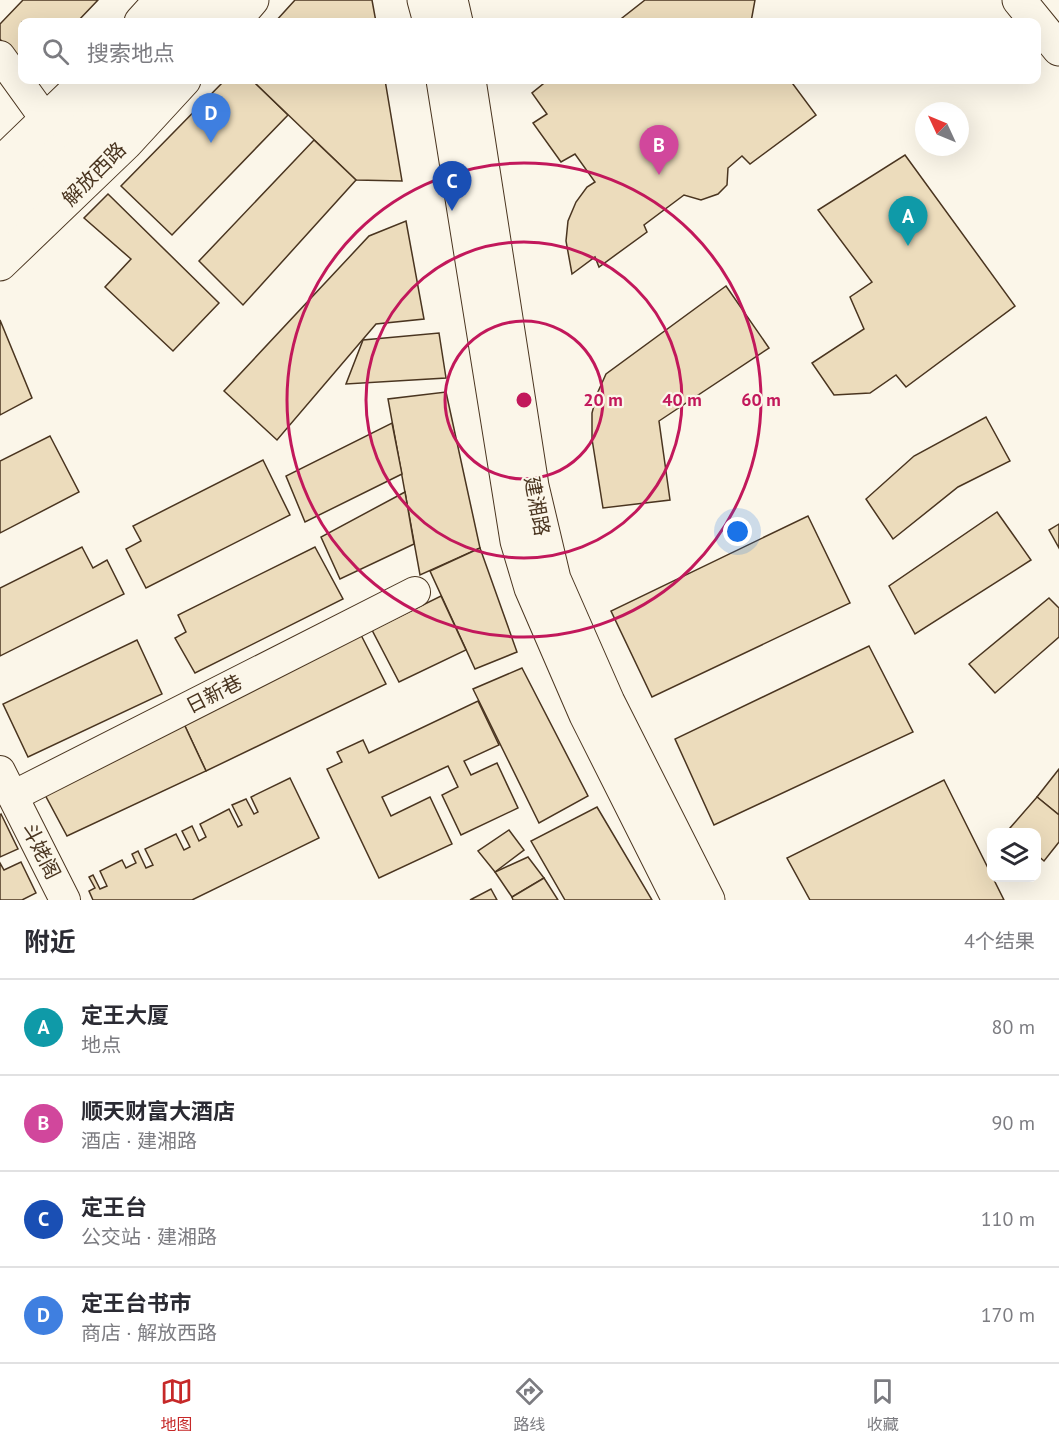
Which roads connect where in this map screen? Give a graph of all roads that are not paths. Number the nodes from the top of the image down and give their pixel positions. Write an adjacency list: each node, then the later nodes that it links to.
1 (161, 0): 8 (main road)
2 (191, 0): 9 (street)
3 (221, 0): 10 (street)
4 (252, 0): 11 (main road)
5 (424, 0): 12 (main road)
6 (451, 0): 13 (main road)
7 (1019, 0): 14 (main road)
8 (145, 18)
9 (175, 18)
10 (205, 18)
11 (236, 18)
12 (429, 18)
13 (455, 18)
14 (1033, 18)
15 (1041, 28): 16 (main road)
16 (1059, 50)
17 (0, 56): 18 (street)
18 (18, 81)
19 (20, 84): 26 (street)
20 (83, 84): 26 (main road)
21 (115, 84): 28 (street)
22 (147, 84): 29 (street, 解放西路)
23 (179, 84): 30 (main road, 解放西路)
24 (444, 84): 34 (main road, 建湘路)
25 (470, 84): 35 (main road, 建湘路)
26 (46, 120): 27 (main road)
27 (0, 164)
28 (0, 197)
29 (0, 229)
30 (0, 264)
31 (415, 592): 32 (street, 日新巷)
32 (7, 783): 33 (street, 斗姥阁)
33 (65, 900)
34 (679, 900)
35 (708, 900)

